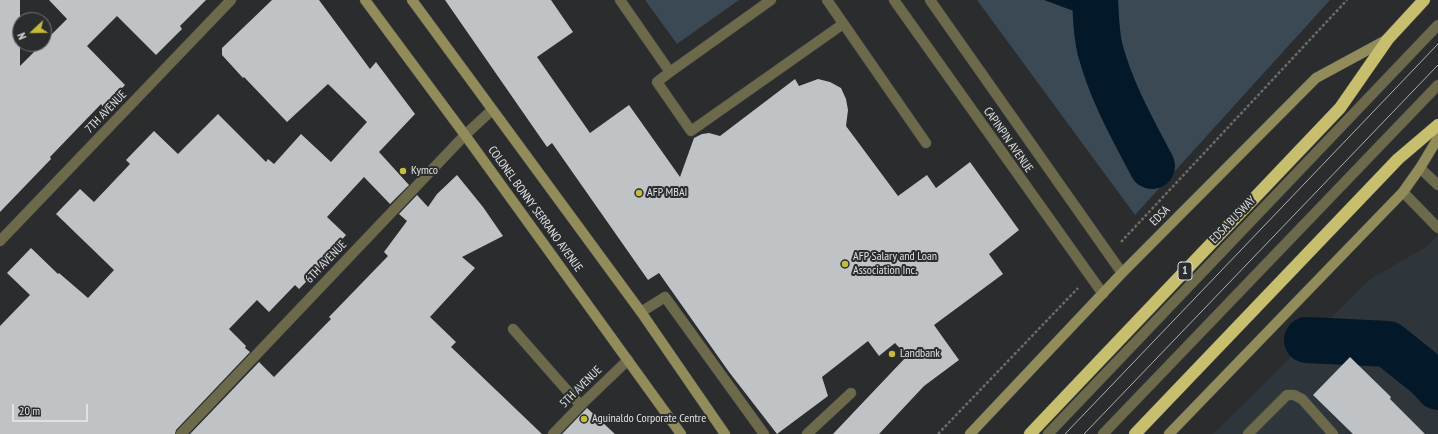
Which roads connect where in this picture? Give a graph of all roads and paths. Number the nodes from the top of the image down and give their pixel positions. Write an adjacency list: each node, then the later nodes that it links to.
1 (232, 0): 25 (street, 7TH AVENUE)
2 (365, 0): 18 (main road, COLONEL BONNY SERRANO AVENUE)
3 (412, 0): 16 (main road, COLONEL BONNY SERRANO AVENUE)
4 (620, 0): 14 (street)
5 (771, 0): 14 (street)
6 (826, 0): 11 (street)
7 (894, 0): 28 (street, CAPINPIN AVENUE)
8 (930, 0): 26 (street, CAPINPIN AVENUE)
9 (1348, 0): 26 (path)
10 (1424, 0): 13 (highway, EDSA / 1)
11 (843, 24): 14 (street); 20 (street)
12 (1438, 25): 45 (street, EDSA BUSWAY)
13 (1388, 39): 27 (main road, EDSA / 1); 44 (highway, EDSA / 1)
14 (670, 72)
15 (1438, 85): 46 (street)
16 (492, 110): 18 (street, 6TH AVENUE); 30 (main road, COLONEL BONNY SERRANO AVENUE)
17 (1438, 125): 47 (highway)
18 (465, 135): 32 (main road, COLONEL BONNY SERRANO AVENUE); 36 (street, 6TH AVENUE)
19 (1438, 138): 21 (main road)
20 (926, 143)
21 (1420, 168): 22 (street); 23 (main road)
22 (1438, 185)
23 (1403, 192): 24 (street); 48 (main road)
24 (1438, 228)
25 (0, 241)
26 (1109, 255): 27 (street, CAPINPIN AVENUE)
27 (1122, 274): 29 (main road, EDSA / 1)
28 (1090, 276): 29 (street, CAPINPIN AVENUE); 42 (path)
29 (1103, 294): 35 (main road, EDSA / 1)
30 (641, 312): 39 (main road, COLONEL BONNY SERRANO AVENUE); 40 (street)
31 (513, 329): 34 (street)
32 (628, 360): 34 (street, 5TH AVENUE); 38 (main road, COLONEL BONNY SERRANO AVENUE)
33 (851, 393): 41 (street)
34 (581, 404): 37 (street, 5TH AVENUE)
35 (977, 430): 43 (main road, EDSA / 1)
36 (181, 434)
37 (553, 434)
38 (681, 434)
39 (726, 434)
40 (764, 434)
41 (807, 434)
42 (938, 434)
43 (970, 434)
44 (1030, 434)
45 (1048, 434)
46 (1103, 434)
47 (1135, 434)
48 (1169, 434)
49 (1248, 434): 50 (street)
50 (1334, 434)

